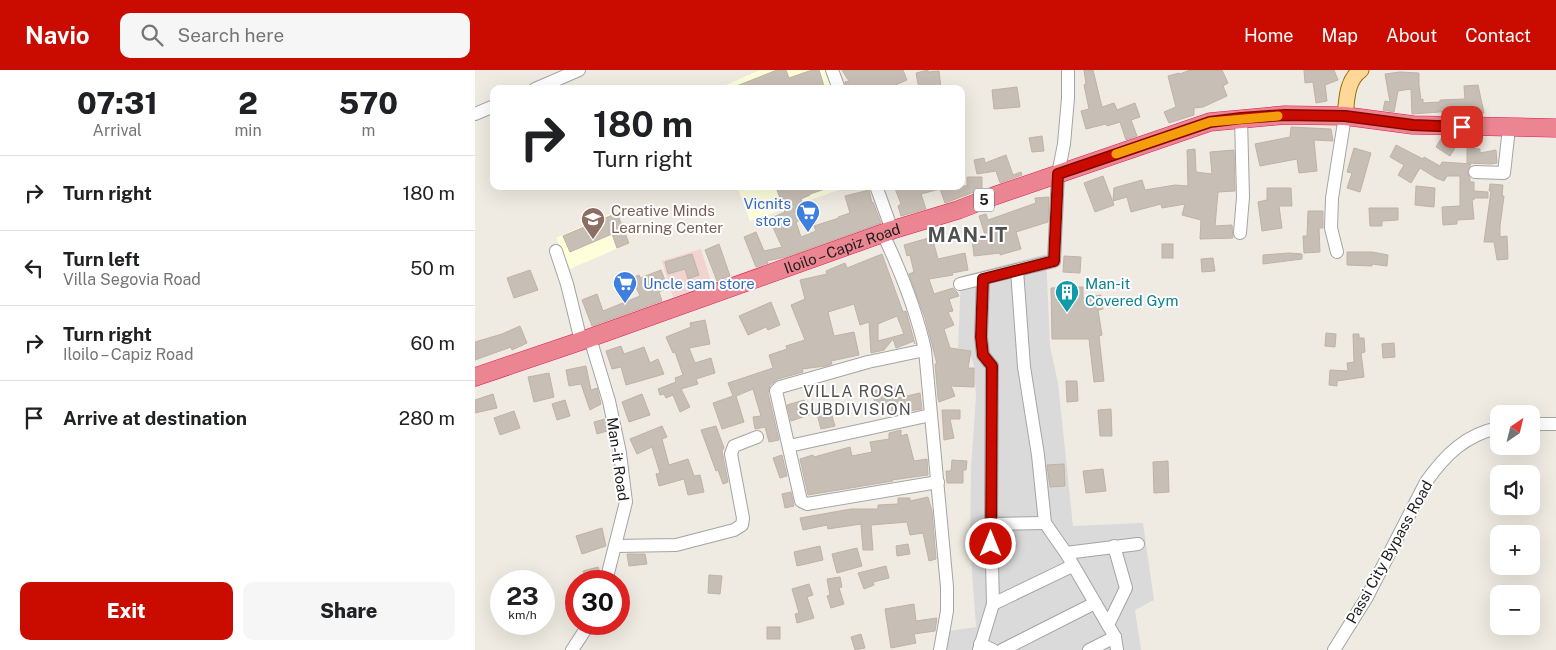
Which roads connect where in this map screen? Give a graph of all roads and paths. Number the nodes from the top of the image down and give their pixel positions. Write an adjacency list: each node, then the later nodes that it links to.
1 (579, 70): 5 (street)
2 (832, 70): 6 (street)
3 (1068, 70): 15 (street)
4 (1361, 70): 9 (main road)
5 (544, 85)
6 (838, 85)
7 (490, 108): 8 (street)
8 (475, 114)
9 (1345, 116): 10 (highway, Iloilo – Capiz Road / 5); 12 (highway, Iloilo – Capiz Road / 5); 20 (street)
10 (1241, 118): 15 (highway, Iloilo – Capiz Road / 5); 18 (street)
11 (1556, 120): 12 (highway, 5)
12 (1509, 128): 13 (highway, 5); 14 (street)
13 (1556, 128)
14 (1475, 172)
15 (1058, 174): 17 (highway, Iloilo – Capiz Road / 5); 21 (street)
16 (877, 190): 17 (street)
17 (887, 232): 24 (highway, Iloilo – Capiz Road / 5); 25 (street)
18 (1240, 233)
19 (556, 251): 24 (street, Man-it Road)
20 (1337, 252)
21 (1017, 270): 22 (street); 34 (street)
22 (983, 279): 23 (street); 35 (street)
23 (960, 284)
24 (585, 339): 26 (highway, Iloilo – Capiz Road / 5); 37 (street, Man-it Road)
25 (925, 350): 27 (street); 32 (street)
26 (475, 377)
27 (931, 415): 32 (street); 33 (street)
28 (1540, 424): 29 (street)
29 (1556, 424)
30 (1490, 429): 54 (street, Passi City Bypass Road)
31 (757, 437): 37 (street)
32 (789, 446): 33 (street)
33 (937, 482): 49 (street)
34 (1045, 523): 35 (street); 39 (street)
35 (991, 524): 43 (street)
36 (1137, 544): 38 (street)
37 (615, 546): 41 (street, Man-it Road)
38 (1113, 546): 39 (street); 44 (street)
39 (1066, 553): 40 (street)
40 (1072, 566): 42 (street); 43 (street)
41 (610, 570)
42 (1095, 602): 44 (street); 51 (street)
43 (993, 604): 47 (street)
44 (1108, 625): 46 (street)
45 (582, 635): 48 (street)
46 (1115, 636): 52 (street); 53 (street)
47 (979, 647): 50 (street)
48 (572, 650)
49 (940, 650)
50 (993, 650)
51 (1002, 650)
52 (1089, 650)
53 (1117, 650)
54 (1334, 650)

